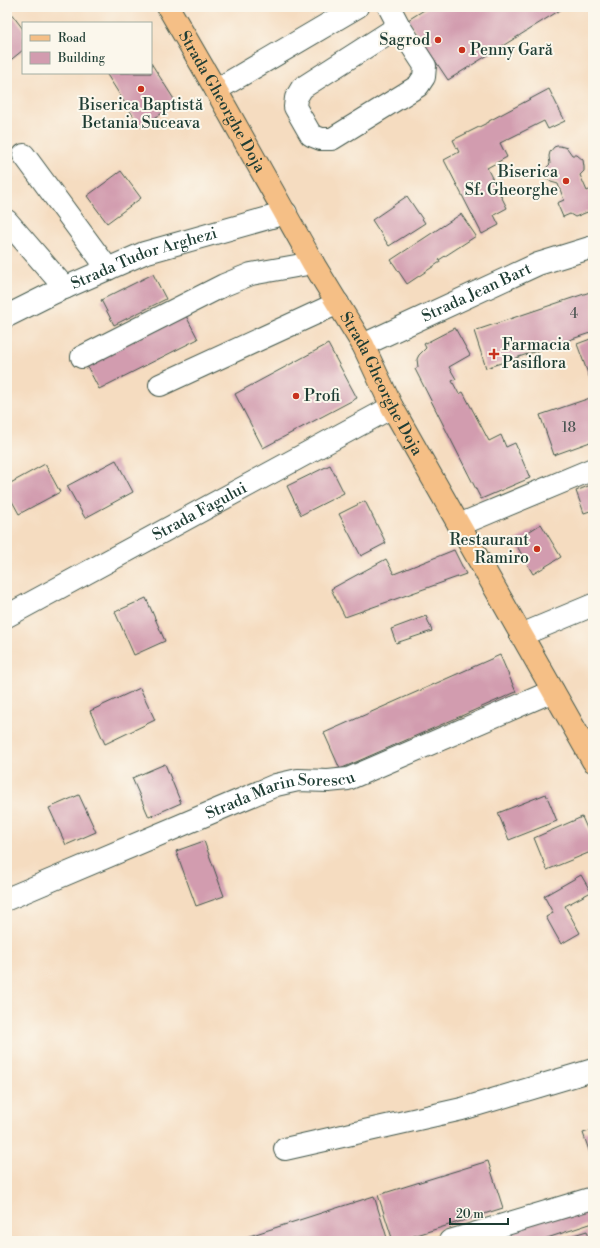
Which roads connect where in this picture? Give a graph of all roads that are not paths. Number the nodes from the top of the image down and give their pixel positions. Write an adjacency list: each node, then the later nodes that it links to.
1 (168, 7): 5 (main road, Strada Gheorghe Doja)
2 (357, 7): 5 (street)
3 (389, 7): 4 (street)
4 (399, 26): 4 (street)
5 (216, 90): 7 (main road, Strada Gheorghe Doja)
6 (24, 155): 11 (street)
7 (286, 213): 10 (main road, Strada Gheorghe Doja); 11 (street, Strada Tudor Arghezi)
8 (7, 221): 12 (street)
9 (593, 247): 15 (street, Strada Jean Bart)
10 (313, 263): 13 (main road, Strada Gheorghe Doja); 16 (street)
11 (108, 269): 12 (street, Strada Tudor Arghezi)
12 (65, 288): 14 (street, Strada Tudor Arghezi)
13 (338, 303): 15 (main road, Strada Gheorghe Doja); 17 (street)
14 (7, 316)
15 (363, 345): 18 (main road, Strada Gheorghe Doja)
16 (82, 357)
17 (160, 384)
18 (392, 406): 20 (main road, Strada Gheorghe Doja); 22 (street, Strada Fagului)
19 (593, 469): 20 (street)
20 (459, 525): 23 (main road, Strada Gheorghe Doja)
21 (593, 605): 23 (street)
22 (7, 616)
23 (521, 635): 24 (main road, Strada Gheorghe Doja)
24 (552, 691): 25 (main road, Strada Gheorghe Doja); 26 (street, Strada Marin Sorescu)
25 (593, 761)
26 (7, 899)
27 (593, 1070): 28 (street)
28 (285, 1149)
29 (593, 1198): 30 (street)
30 (450, 1241)

